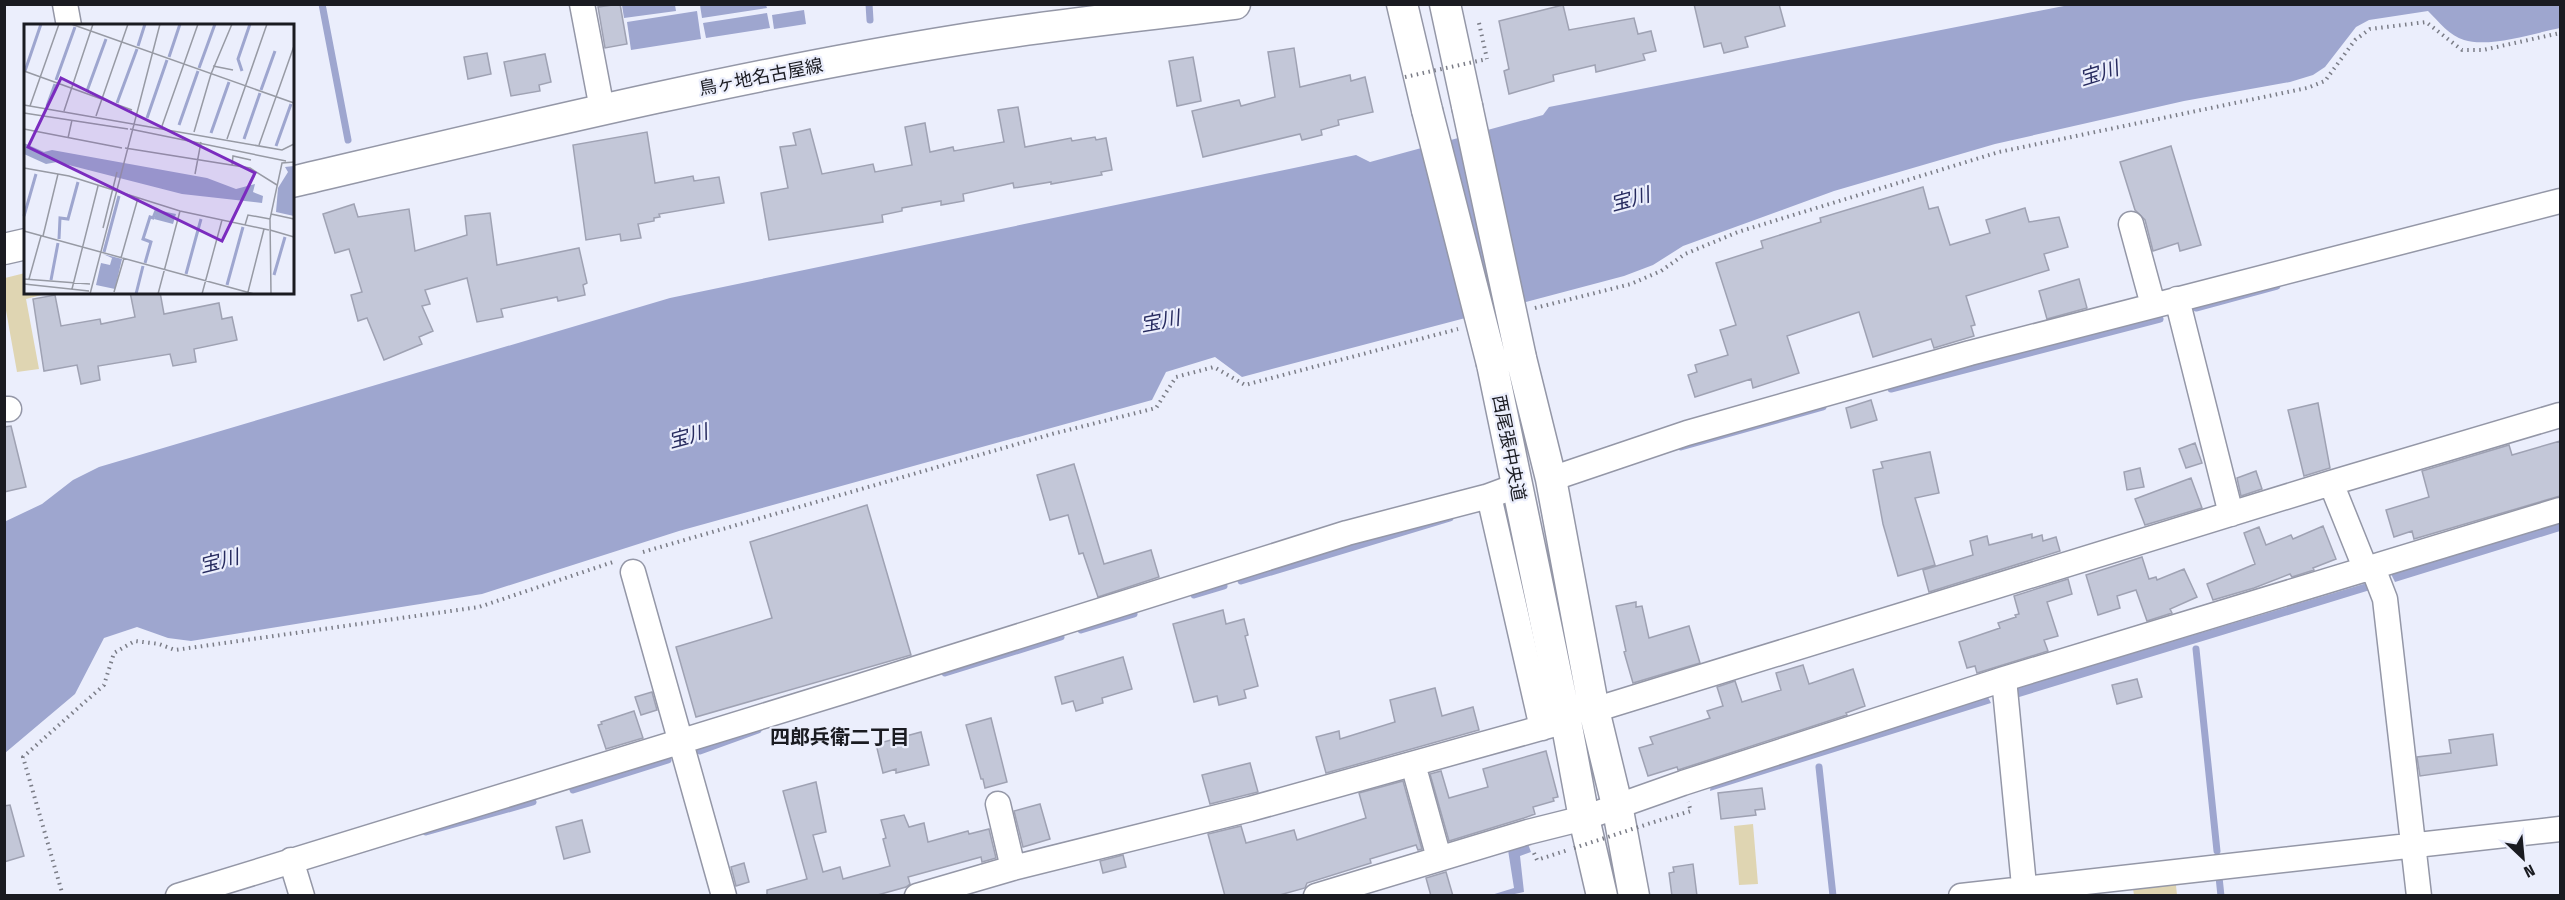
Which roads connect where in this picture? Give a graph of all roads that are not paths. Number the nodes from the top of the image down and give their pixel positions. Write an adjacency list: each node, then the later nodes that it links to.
1 (64, 4): 7 (street)
2 (582, 4): 8 (street)
3 (1235, 4): 6 (main road, 鳥ヶ地名古屋線)
4 (1402, 4): 19 (main road, 西尾張中央道, bridge)
5 (1445, 4): 17 (main road, 西尾張中央道, bridge)
6 (1124, 11): 8 (main road, 鳥ヶ地名古屋線)
7 (69, 24)
8 (602, 109): 9 (main road, 鳥ヶ地名古屋線)
9 (294, 182)
10 (2560, 201): 14 (street)
11 (2131, 224): 15 (street)
12 (24, 244): 13 (main road)
13 (4, 249)
14 (2177, 298): 15 (street); 21 (street)
15 (2153, 305): 17 (street)
16 (2560, 415): 18 (street)
17 (1551, 479): 25 (main road, 西尾張中央道)
18 (2331, 483): 21 (street); 23 (street)
19 (1502, 491): 26 (main road, 西尾張中央道); 27 (street)
20 (2560, 510): 23 (street)
21 (2231, 514): 25 (street)
22 (627, 563): 27 (street)
23 (2369, 569): 24 (street); 33 (street)
24 (2004, 679): 30 (street); 37 (street)
25 (1594, 710): 30 (main road, 西尾張中央道)
26 (1554, 724): 28 (street); 31 (main road, 西尾張中央道)
27 (680, 741): 35 (street); 40 (street)
28 (1413, 764): 34 (street); 36 (street)
29 (998, 804): 36 (street)
30 (1617, 805): 31 (street); 44 (main road, 西尾張中央道)
31 (1584, 818): 34 (street); 43 (main road, 西尾張中央道)
32 (2560, 829): 33 (street)
33 (2413, 845): 37 (street); 46 (street)
34 (1439, 858): 42 (street)
35 (291, 860): 38 (street); 39 (street)
36 (1013, 868): 41 (street)
37 (2024, 892): 45 (street)
38 (178, 896)
39 (302, 896)
40 (724, 896)
41 (917, 896)
42 (1316, 896)
43 (1602, 896)
44 (1634, 896)
45 (1961, 896)
46 (2419, 896)

